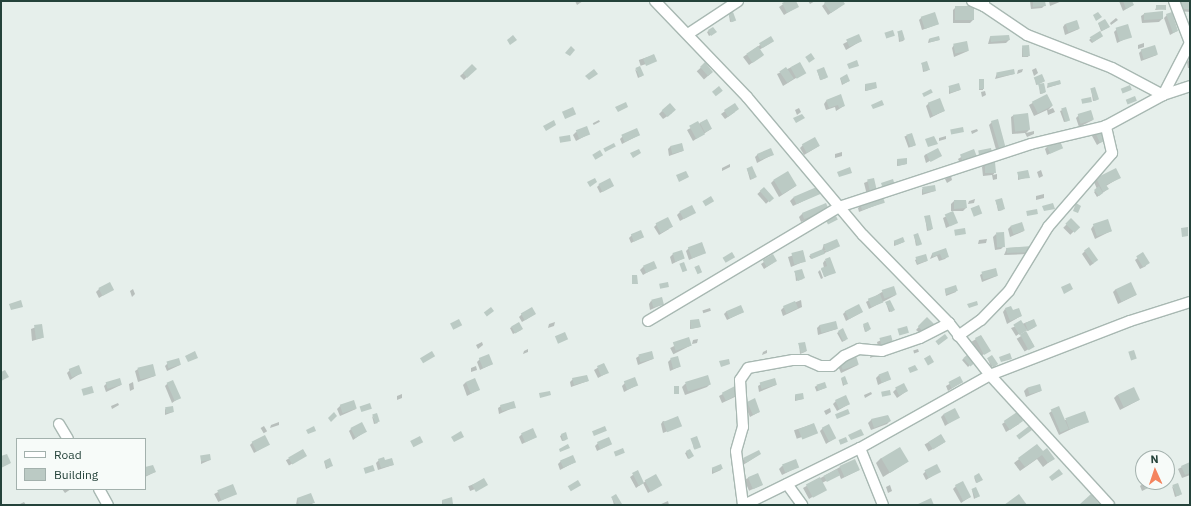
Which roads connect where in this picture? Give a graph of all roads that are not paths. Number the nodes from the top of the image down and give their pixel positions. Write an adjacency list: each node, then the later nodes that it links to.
1 (655, 1): 6 (street)
2 (738, 1): 6 (street)
3 (972, 1): 5 (street)
4 (1174, 1): 7 (street)
5 (984, 3): 9 (street)
6 (688, 34): 11 (street)
7 (1190, 43): 9 (street)
8 (1190, 86): 9 (street)
9 (1163, 95): 10 (street)
10 (1106, 126): 11 (street); 15 (street)
11 (839, 206): 13 (street); 14 (street)
12 (1190, 302): 16 (street)
13 (648, 321)
14 (949, 323): 15 (street); 23 (street)
15 (958, 336): 16 (street)
16 (990, 375): 19 (street); 26 (street)
17 (59, 424): 18 (street)
18 (67, 438)
19 (860, 448): 20 (street); 25 (street)
20 (787, 484): 23 (street); 24 (street)
21 (100, 490): 22 (street)
22 (108, 505)
23 (743, 505)
24 (802, 505)
25 (884, 505)
26 (1109, 505)

